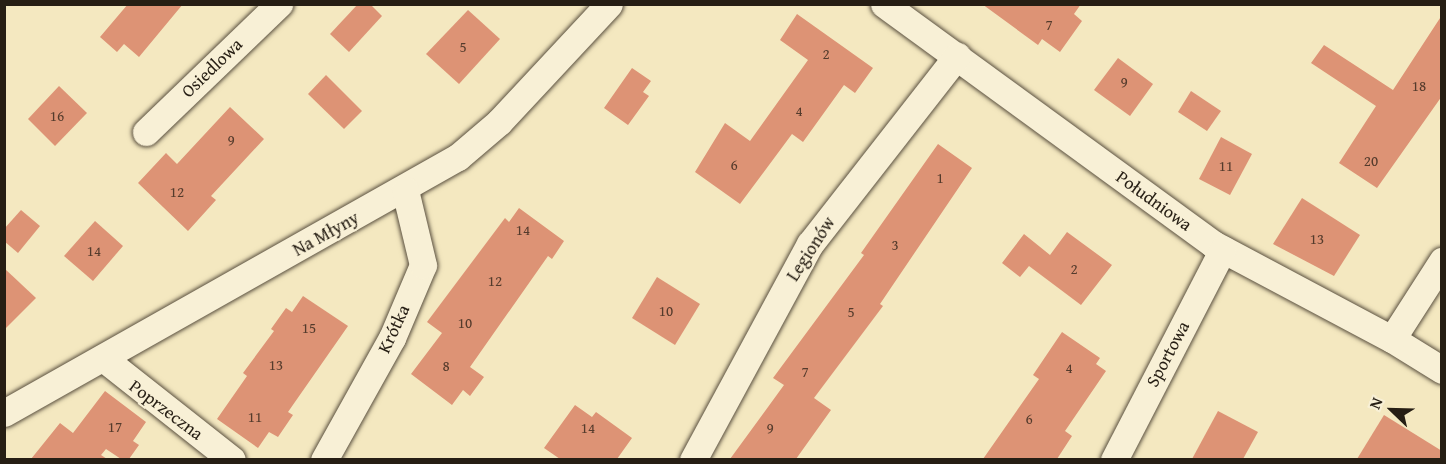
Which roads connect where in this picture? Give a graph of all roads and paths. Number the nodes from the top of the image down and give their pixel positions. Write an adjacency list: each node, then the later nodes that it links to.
1 (279, 4): 5 (street, Osiedlowa)
2 (609, 4): 6 (street, Na Młyny)
3 (884, 4): 4 (street, Południowa)
4 (957, 56): 7 (street, Południowa); 15 (street, Legionów)
5 (146, 132)
6 (405, 190): 10 (street, Na Młyny); 14 (street, Krótka)
7 (1223, 249): 9 (street, Południowa); 16 (street, Sportowa)
8 (1442, 261): 9 (street)
9 (1392, 339): 11 (street, Południowa)
10 (103, 358): 12 (street, Na Młyny); 13 (street, Poprzeczna)
11 (1442, 370)
12 (4, 413)
13 (232, 459)
14 (324, 459)
15 (693, 459)
16 (1114, 459)

